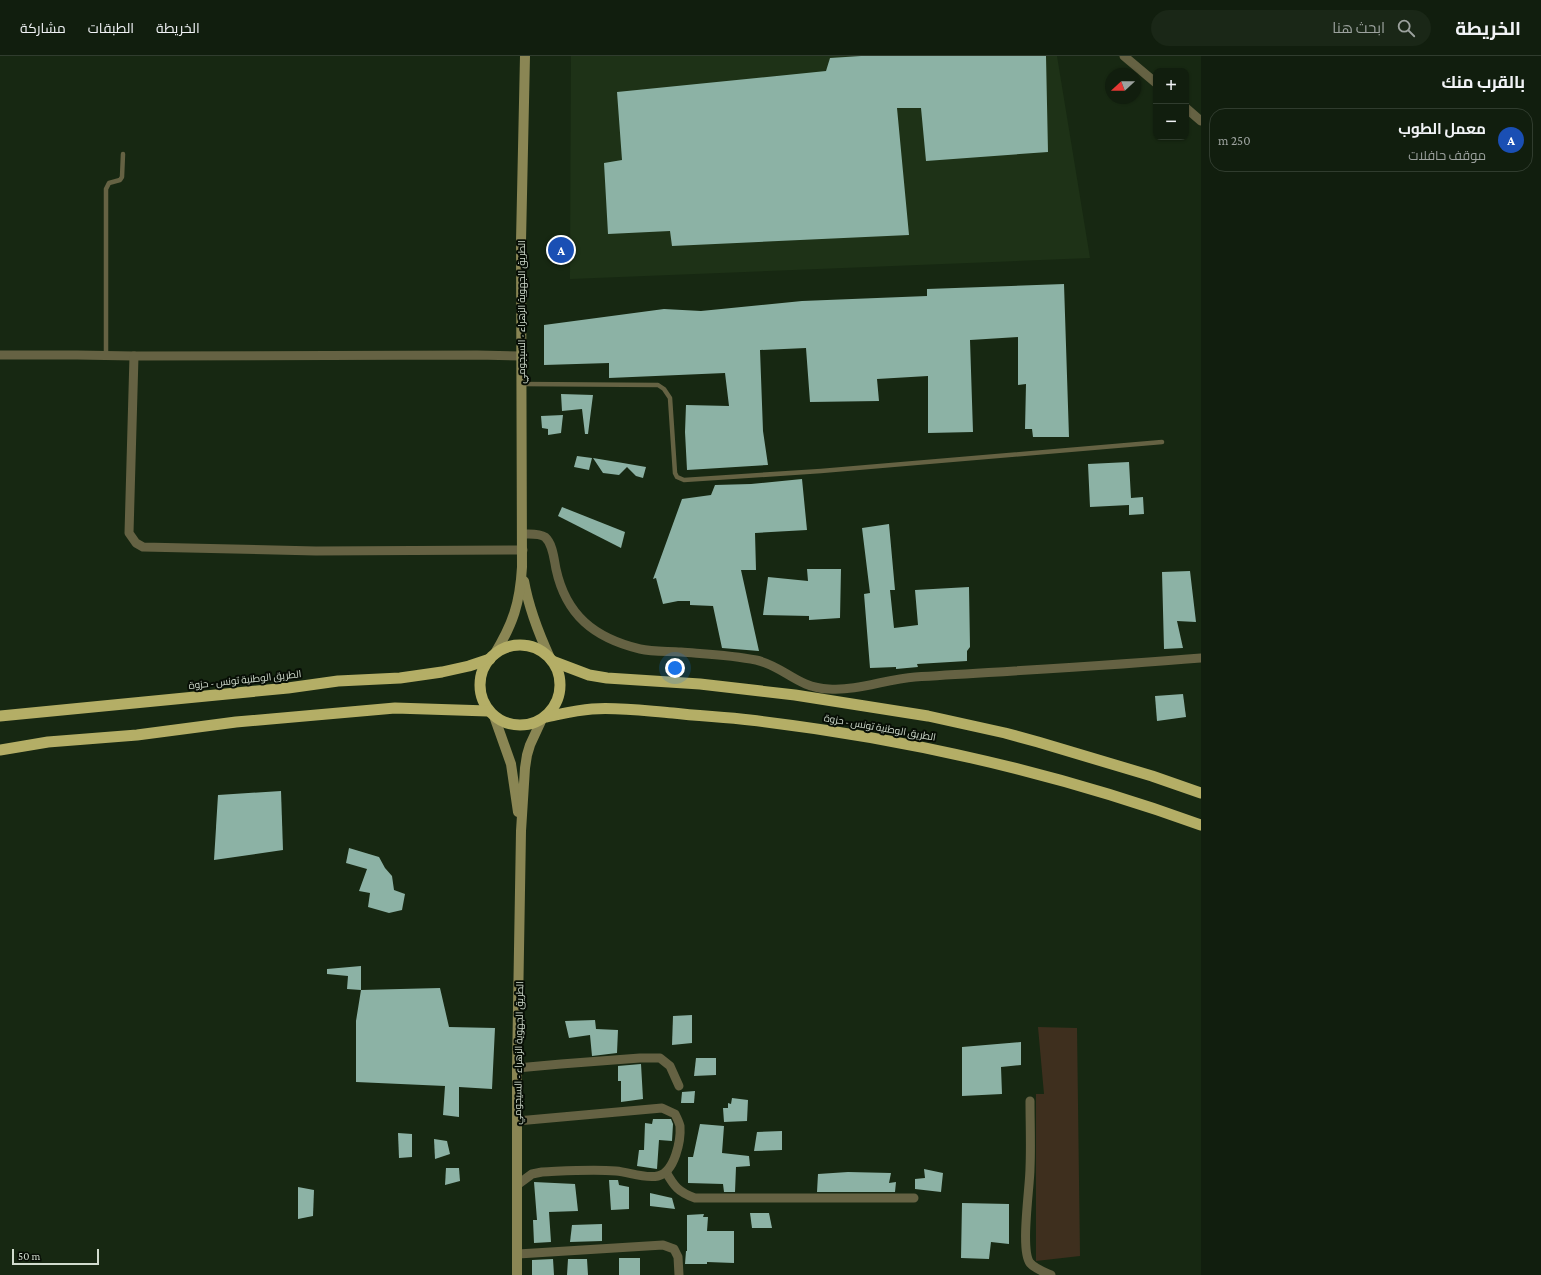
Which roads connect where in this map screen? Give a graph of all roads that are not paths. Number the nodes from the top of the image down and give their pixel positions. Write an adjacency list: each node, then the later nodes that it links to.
1 (525, 56): 10 (main road, الطريق الجهوية الزهراء - السيجومي)
2 (1124, 56): 3 (street)
3 (1153, 80)
4 (1189, 111): 5 (street)
5 (1201, 121)
6 (123, 154): 8 (lane)
7 (0, 355): 8 (street)
8 (106, 356): 9 (street)
9 (134, 356): 10 (street); 14 (street)
10 (521, 356): 11 (main road, الطريق الجهوية الزهراء - السيجومي)
11 (521, 384): 12 (lane); 13 (main road, الطريق الجهوية الزهراء - السيجومي)
12 (1162, 442)
13 (522, 534): 14 (main road, الطريق الجهوية الزهراء - السيجومي); 17 (street)
14 (523, 550): 15 (main road, الطريق الجهوية الزهراء - السيجومي)
15 (522, 567): 16 (main road, الطريق الجهوية الزهراء - السيجومي); 18 (main road, الطريق الجهوية الزهراء - السيجومي)
16 (492, 657): 18 (highway); 19 (highway); 20 (highway, الطريق الوطنية تونس - حزوة)
17 (1201, 658)
18 (551, 660): 21 (highway); 23 (highway, الطريق الوطنية تونس - حزوة)
19 (491, 713): 21 (highway); 22 (highway); 25 (main road, الطريق الجهوية الزهراء - السيجومي)
20 (0, 716)
21 (544, 718): 24 (highway, الطريق الوطنية تونس - حزوة); 25 (main road, الطريق الجهوية الزهراء - السيجومي)
22 (0, 750)
23 (1201, 793)
24 (1201, 825)
25 (521, 831): 26 (main road, الطريق الجهوية الزهراء - السيجومي)
26 (517, 1068): 27 (street); 29 (main road, الطريق الجهوية الزهراء - السيجومي)
27 (679, 1086)
28 (1030, 1100): 36 (street)
29 (517, 1121): 30 (street); 31 (main road, الطريق الجهوية الزهراء - السيجومي)
30 (666, 1172): 31 (street); 32 (street)
31 (517, 1185): 33 (main road, الطريق الجهوية الزهراء - السيجومي)
32 (914, 1198)
33 (518, 1254): 34 (main road, الطريق الجهوية الزهراء - السيجومي); 35 (street)
34 (518, 1275)
35 (679, 1275)
36 (1051, 1275)

